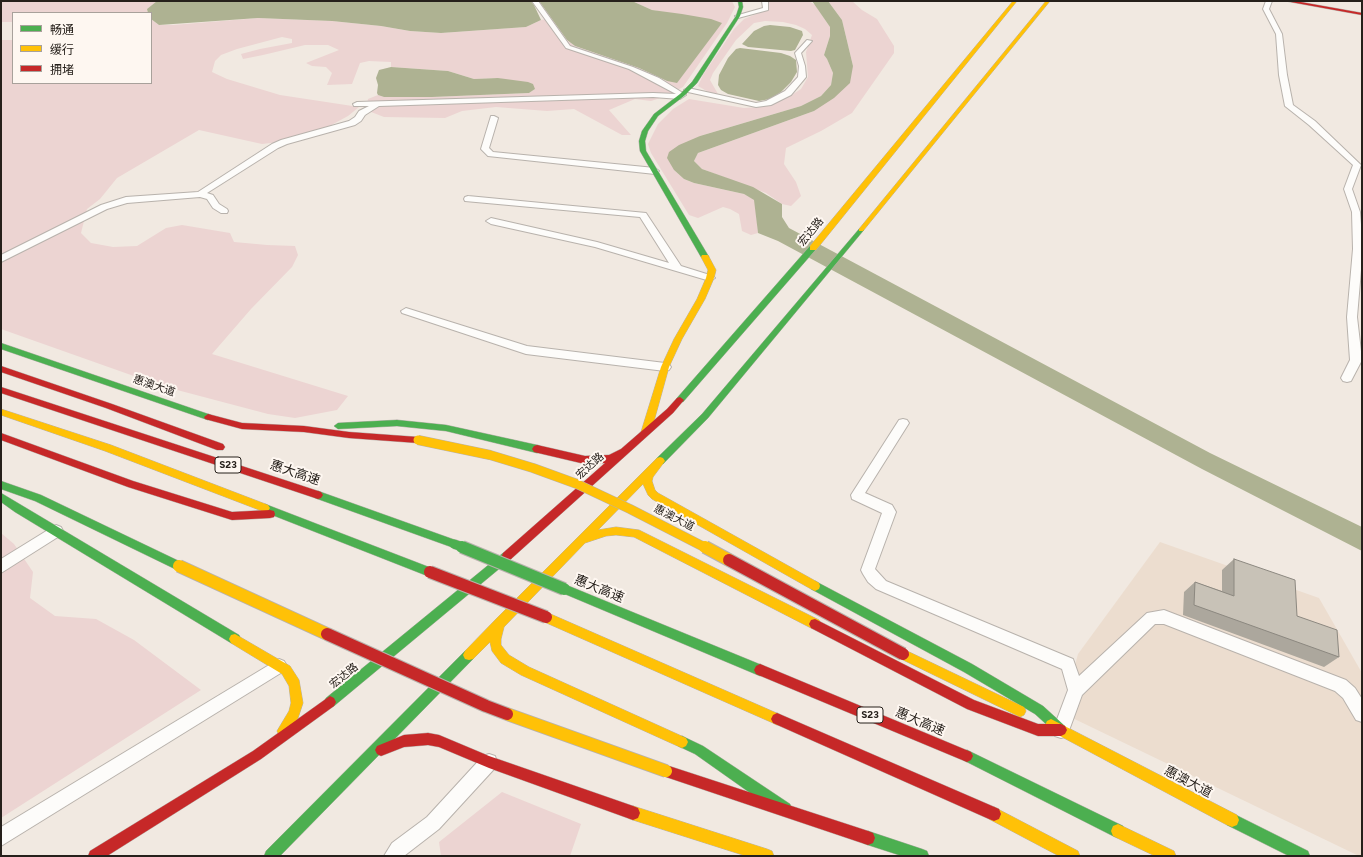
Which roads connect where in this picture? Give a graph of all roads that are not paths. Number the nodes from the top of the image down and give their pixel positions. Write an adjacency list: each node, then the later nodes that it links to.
1 (535, 1): 11 (street)
2 (740, 1): 9 (main road)
3 (766, 1): 9 (street)
4 (1015, 1): 32 (main road, 宏达路)
5 (1048, 1): 36 (main road)
6 (1269, 1): 27 (street)
7 (1287, 1): 8 (main road)
8 (1362, 14)
9 (738, 16): 11 (main road)
10 (809, 41): 11 (street)
11 (683, 94): 13 (street); 15 (main road)
12 (357, 104): 13 (street)
13 (378, 104): 16 (street)
14 (494, 118): 15 (street)
15 (654, 171): 22 (main road)
16 (200, 194): 18 (street); 20 (street)
17 (468, 199): 21 (street)
18 (224, 210)
19 (491, 221): 21 (street)
20 (1, 258)
21 (678, 268): 22 (street)
22 (710, 278): 25 (main road)
23 (406, 311): 25 (street)
24 (1, 346): 31 (main road, 惠澳大道)
25 (665, 367): 32 (main road)
26 (1, 369): 35 (main road)
27 (1347, 378)
28 (1, 390): 39 (main road, 惠大高速 / S23)
29 (1, 412): 41 (main road, S23)
30 (903, 423): 47 (street)
31 (304, 429): 34 (main road); 49 (main road, 惠澳大道, bridge)
32 (646, 432): 34 (main road, 宏达路)
33 (1, 436): 41 (main road)
34 (626, 450): 50 (main road, 宏达路)
35 (232, 451)
36 (655, 467): 43 (main road); 49 (main road)
37 (267, 468): 39 (main road)
38 (1, 485): 53 (main road, bridge)
39 (293, 486): 61 (main road, 惠大高速 / S23, bridge)
40 (1, 497): 42 (main road)
41 (279, 513): 60 (main road, S23, bridge)
42 (56, 531): 44 (street); 46 (main road)
43 (580, 542): 45 (main road); 49 (main road)
44 (1, 567)
45 (500, 623): 52 (main road); 53 (main road)
46 (279, 666): 50 (main road); 54 (street)
47 (1076, 690): 48 (street); 49 (street)
48 (1362, 714)
49 (1061, 730): 62 (main road, 惠澳大道)
50 (257, 755): 55 (main road, 宏达路)
51 (489, 762): 52 (main road); 57 (street); 58 (main road)
52 (354, 771): 56 (main road)
53 (785, 809): 59 (main road)
54 (1, 837)
55 (95, 856)
56 (272, 856)
57 (393, 856)
58 (767, 856)
59 (922, 856)
60 (1073, 856)
61 (1169, 856)
62 (1303, 856)

